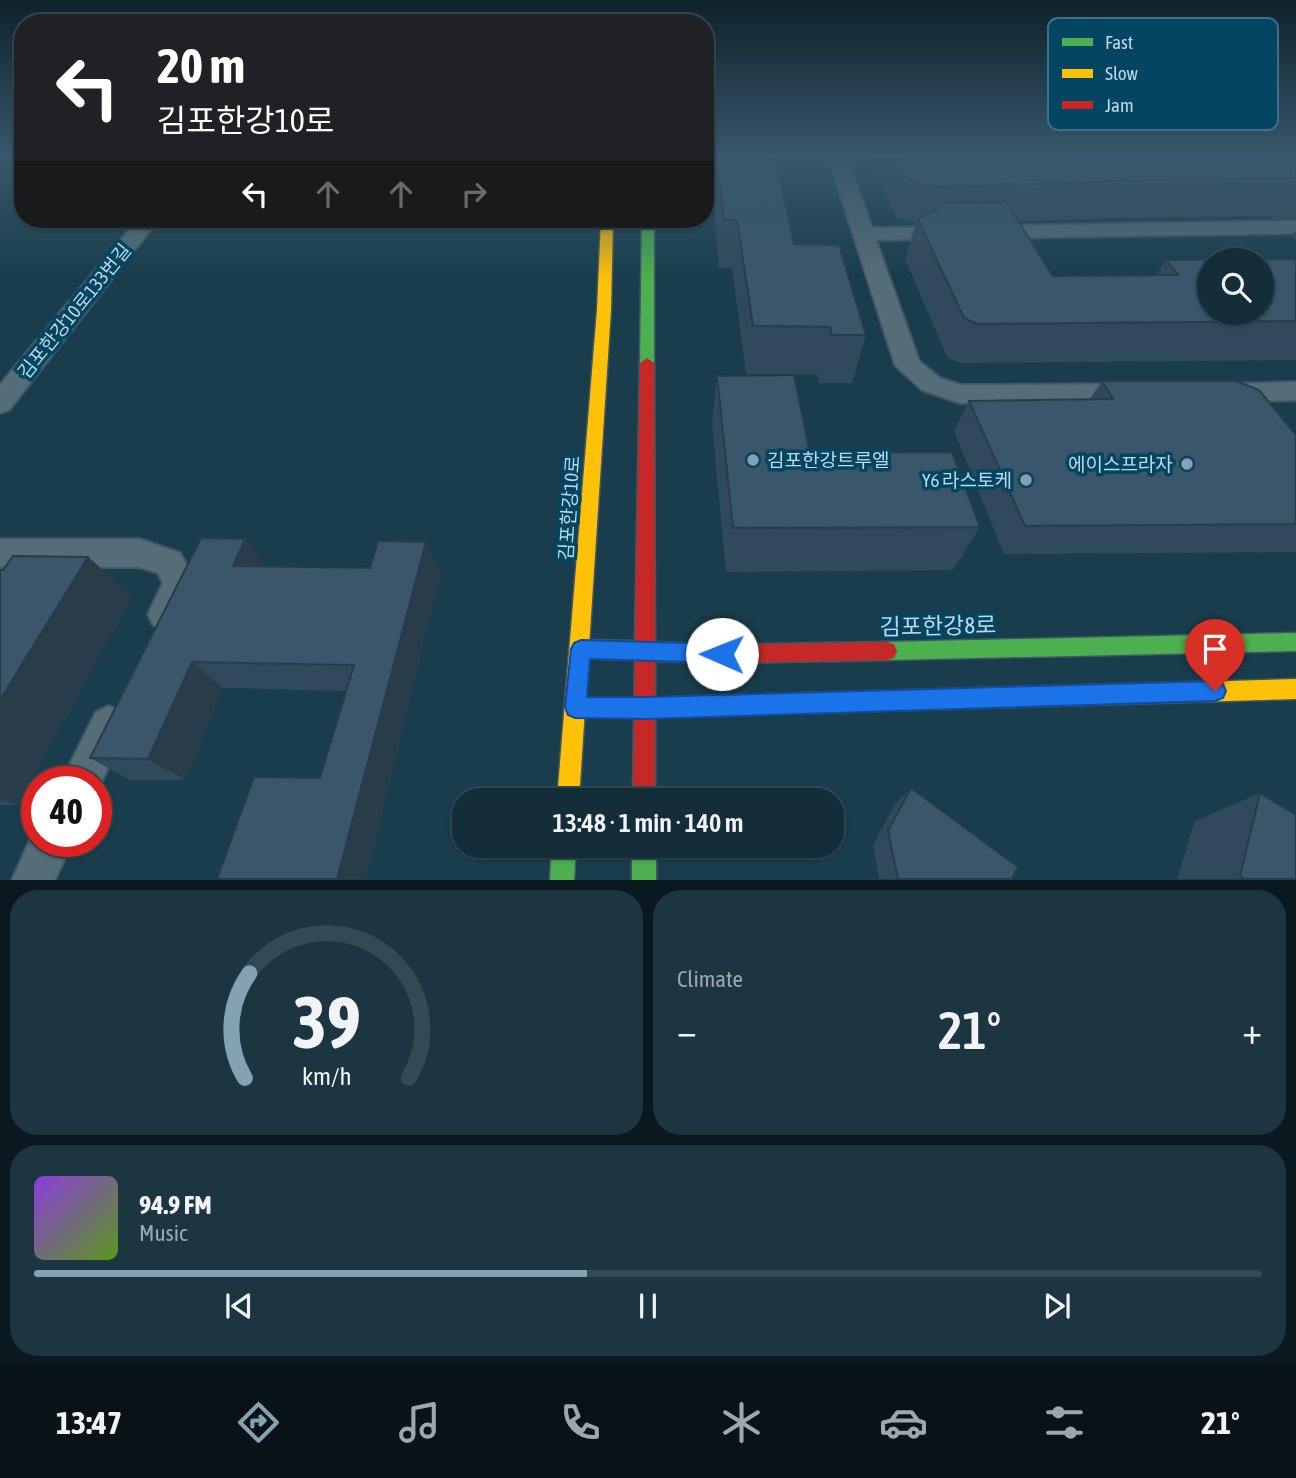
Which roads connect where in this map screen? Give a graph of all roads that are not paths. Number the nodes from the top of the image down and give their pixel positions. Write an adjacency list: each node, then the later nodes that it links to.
1 (852, 197): 6 (street)
2 (1296, 227): 6 (street)
3 (142, 228): 11 (street, 김포한강10로133번길)
4 (607, 228): 16 (street, 김포한강10로)
5 (648, 228): 17 (street)
6 (865, 234): 8 (street)
7 (1296, 391): 10 (street)
8 (1149, 393)
9 (1204, 393): 10 (street)
10 (1258, 393): 12 (street)
11 (0, 403)
12 (1281, 421)
13 (0, 552): 14 (street)
14 (151, 640)
15 (1296, 642): 17 (street, 김포한강8로)
16 (581, 649): 17 (street, 김포한강8로); 20 (street, 김포한강10로)
17 (647, 653): 21 (street)
18 (1296, 689): 21 (street)
19 (122, 700): 22 (street)
20 (575, 707): 21 (street); 23 (street, 김포한강10로)
21 (647, 708): 24 (street)
22 (89, 766)
23 (569, 788)
24 (644, 788)
25 (44, 857): 28 (street)
26 (563, 858): 29 (street)
27 (644, 858): 30 (street)
28 (33, 880)
29 (562, 880)
30 (644, 880)

